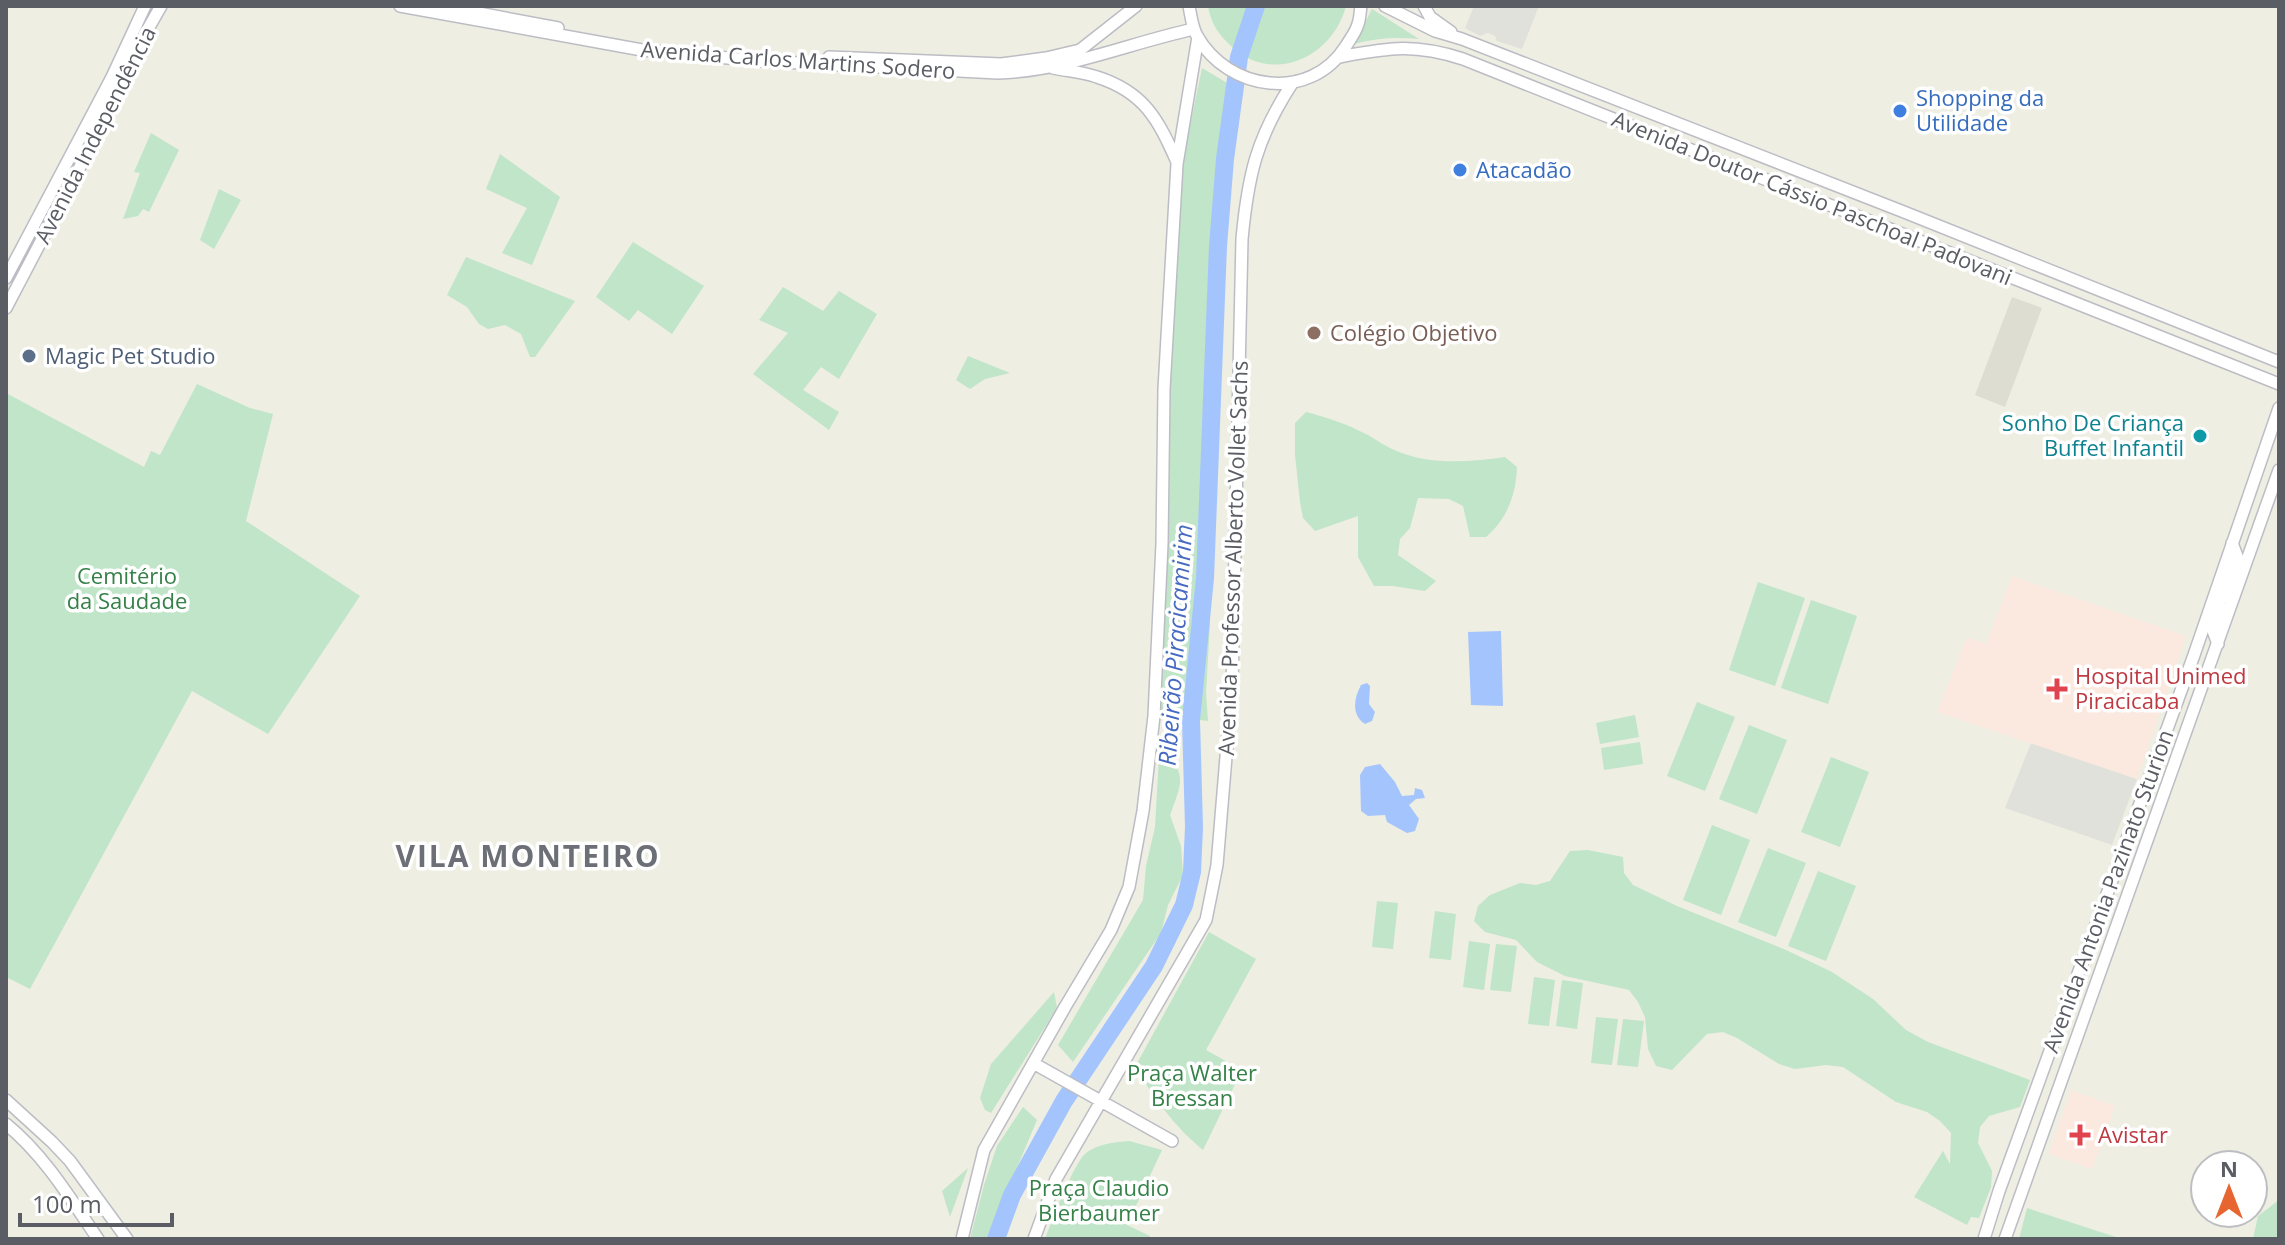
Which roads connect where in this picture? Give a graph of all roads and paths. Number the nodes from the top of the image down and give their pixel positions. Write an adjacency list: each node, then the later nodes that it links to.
1 (145, 6): 18 (main road, Avenida Independência)
2 (158, 6): 19 (main road, Avenida Independência)
3 (400, 6): 13 (main road, Avenida Carlos Martins Sodero)
4 (442, 6): 5 (main road, Avenida Carlos Martins Sodero)
5 (1136, 6)
6 (1189, 6): 10 (main road)
7 (1361, 6): 12 (main road)
8 (1385, 6): 11 (main road, Avenida Doutor Cássio Paschoal Padovani)
9 (1424, 6): 11 (main road)
10 (1196, 33): 13 (main road, Avenida Carlos Martins Sodero); 14 (main road); 15 (main road)
11 (1462, 39): 17 (main road, Avenida Doutor Cássio Paschoal Padovani)
12 (1339, 57): 14 (main road); 16 (main road, Avenida Doutor Cássio Paschoal Padovani)
13 (1048, 67): 15 (main road)
14 (1293, 82): 34 (main road, Avenida Professor Alberto Vollet Sachs)
15 (1177, 164): 32 (main road)
16 (1943, 250): 17 (main road); 21 (main road, Avenida Doutor Cássio Paschoal Padovani)
17 (2021, 259): 20 (main road, Avenida Doutor Cássio Paschoal Padovani)
18 (6, 278)
19 (6, 308)
20 (2217, 337): 21 (main road); 22 (main road, Avenida Doutor Cássio Paschoal Padovani)
21 (2200, 353): 23 (main road, Avenida Doutor Cássio Paschoal Padovani)
22 (2279, 362)
23 (2279, 384)
24 (2279, 408): 26 (main road, Avenida Antonia Pazinato Sturion)
25 (2279, 470): 27 (main road, Avenida Antonia Pazinato Sturion)
26 (2232, 543): 27 (main road); 28 (main road, Avenida Antonia Pazinato Sturion)
27 (2218, 644): 29 (main road, Avenida Antonia Pazinato Sturion)
28 (2120, 858): 29 (main road); 30 (main road, Avenida Antonia Pazinato Sturion)
29 (2136, 872): 31 (main road, Avenida Antonia Pazinato Sturion)
30 (2101, 910): 31 (main road); 45 (main road, Avenida Antonia Pazinato Sturion)
31 (2117, 925): 46 (main road, Avenida Antonia Pazinato Sturion)
32 (1033, 1063): 34 (main road); 43 (main road)
33 (6, 1100): 36 (main road)
34 (1102, 1103): 38 (main road); 44 (main road, Avenida Professor Alberto Vollet Sachs)
35 (6, 1113): 36 (main road)
36 (27, 1120): 39 (main road)
37 (6, 1124): 40 (main road)
38 (1172, 1141)
39 (52, 1142): 40 (main road); 42 (main road)
40 (28, 1144): 41 (main road)
41 (98, 1239)
42 (127, 1239)
43 (962, 1239)
44 (1034, 1239)
45 (1984, 1239)
46 (2005, 1239)

